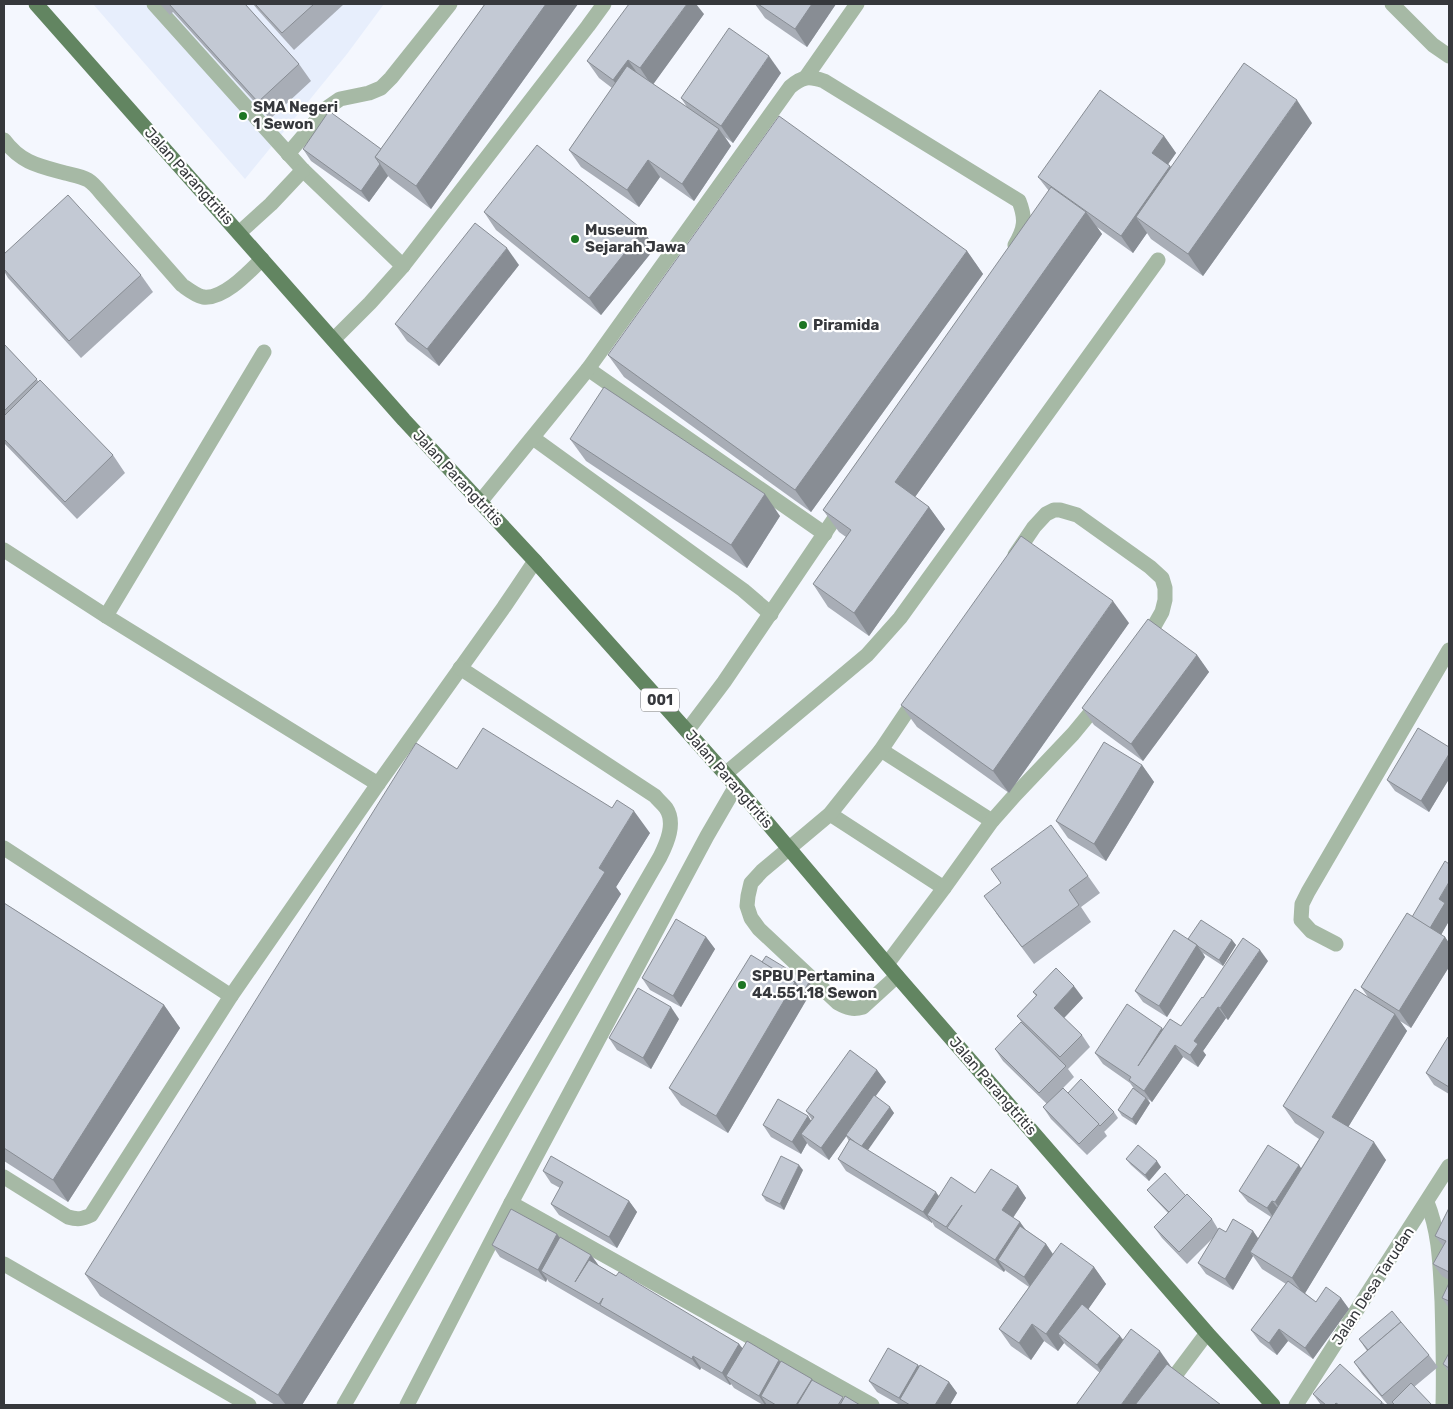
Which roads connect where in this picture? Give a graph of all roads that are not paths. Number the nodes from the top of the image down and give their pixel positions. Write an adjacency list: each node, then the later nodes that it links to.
1 (36, 4): 12 (main road, Jalan Parangtritis / 001)
2 (154, 4): 10 (street)
3 (450, 4): 10 (street)
4 (604, 4): 16 (street)
5 (857, 4): 8 (street)
6 (1392, 4): 7 (street)
7 (1449, 56)
8 (806, 77): 14 (street); 19 (street)
9 (4, 140): 13 (street)
10 (288, 154): 11 (street)
11 (304, 170): 12 (street); 16 (street)
12 (239, 233): 13 (main road, Jalan Parangtritis / 001)
13 (262, 259): 17 (main road, Jalan Parangtritis / 001)
14 (1006, 259)
15 (1158, 260): 36 (street)
16 (404, 266): 17 (street)
17 (334, 339): 22 (main road, Jalan Parangtritis / 001)
18 (264, 352): 28 (street)
19 (588, 369): 20 (street); 23 (street)
20 (533, 438): 22 (street); 27 (street)
21 (853, 492): 23 (street)
22 (480, 502): 25 (main road, Jalan Parangtritis / 001)
23 (825, 534): 27 (street)
24 (4, 550): 28 (street)
25 (535, 561): 31 (street); 34 (main road, Jalan Parangtritis / 001)
26 (1007, 567): 30 (street)
27 (771, 614): 34 (street)
28 (106, 616): 37 (street)
29 (1449, 650): 44 (street)
30 (1135, 656)
31 (460, 668): 37 (street); 55 (street)
32 (925, 686): 35 (street)
33 (1108, 692): 40 (street)
34 (688, 731): 36 (main road, Jalan Parangtritis / 001)
35 (881, 750): 39 (street); 40 (street)
36 (725, 774): 38 (main road, Jalan Parangtritis / 001)
37 (378, 784): 47 (street)
38 (736, 786): 42 (main road, Jalan Parangtritis / 001); 51 (street)
39 (830, 814): 42 (street); 43 (street)
40 (992, 821): 43 (street)
41 (4, 848): 47 (street)
42 (788, 849): 45 (main road, Jalan Parangtritis / 001); 46 (street)
43 (944, 888): 45 (street)
44 (1336, 944)
45 (887, 964): 46 (main road, Jalan Parangtritis / 001)
46 (897, 976): 53 (main road, Jalan Parangtritis / 001)
47 (231, 996): 49 (street)
48 (1449, 1166): 50 (street, Jalan Desa Tarudan)
49 (4, 1177)
50 (1427, 1202): 60 (street, Jalan Desa Tarudan); 61 (street)
51 (511, 1203): 56 (street); 57 (street)
52 (4, 1264): 54 (street)
53 (1207, 1332): 58 (street); 59 (main road, Jalan Parangtritis / 001)
54 (249, 1405)
55 (344, 1405)
56 (407, 1405)
57 (872, 1405)
58 (1153, 1405)
59 (1273, 1405)
60 (1296, 1405)
61 (1444, 1405)

